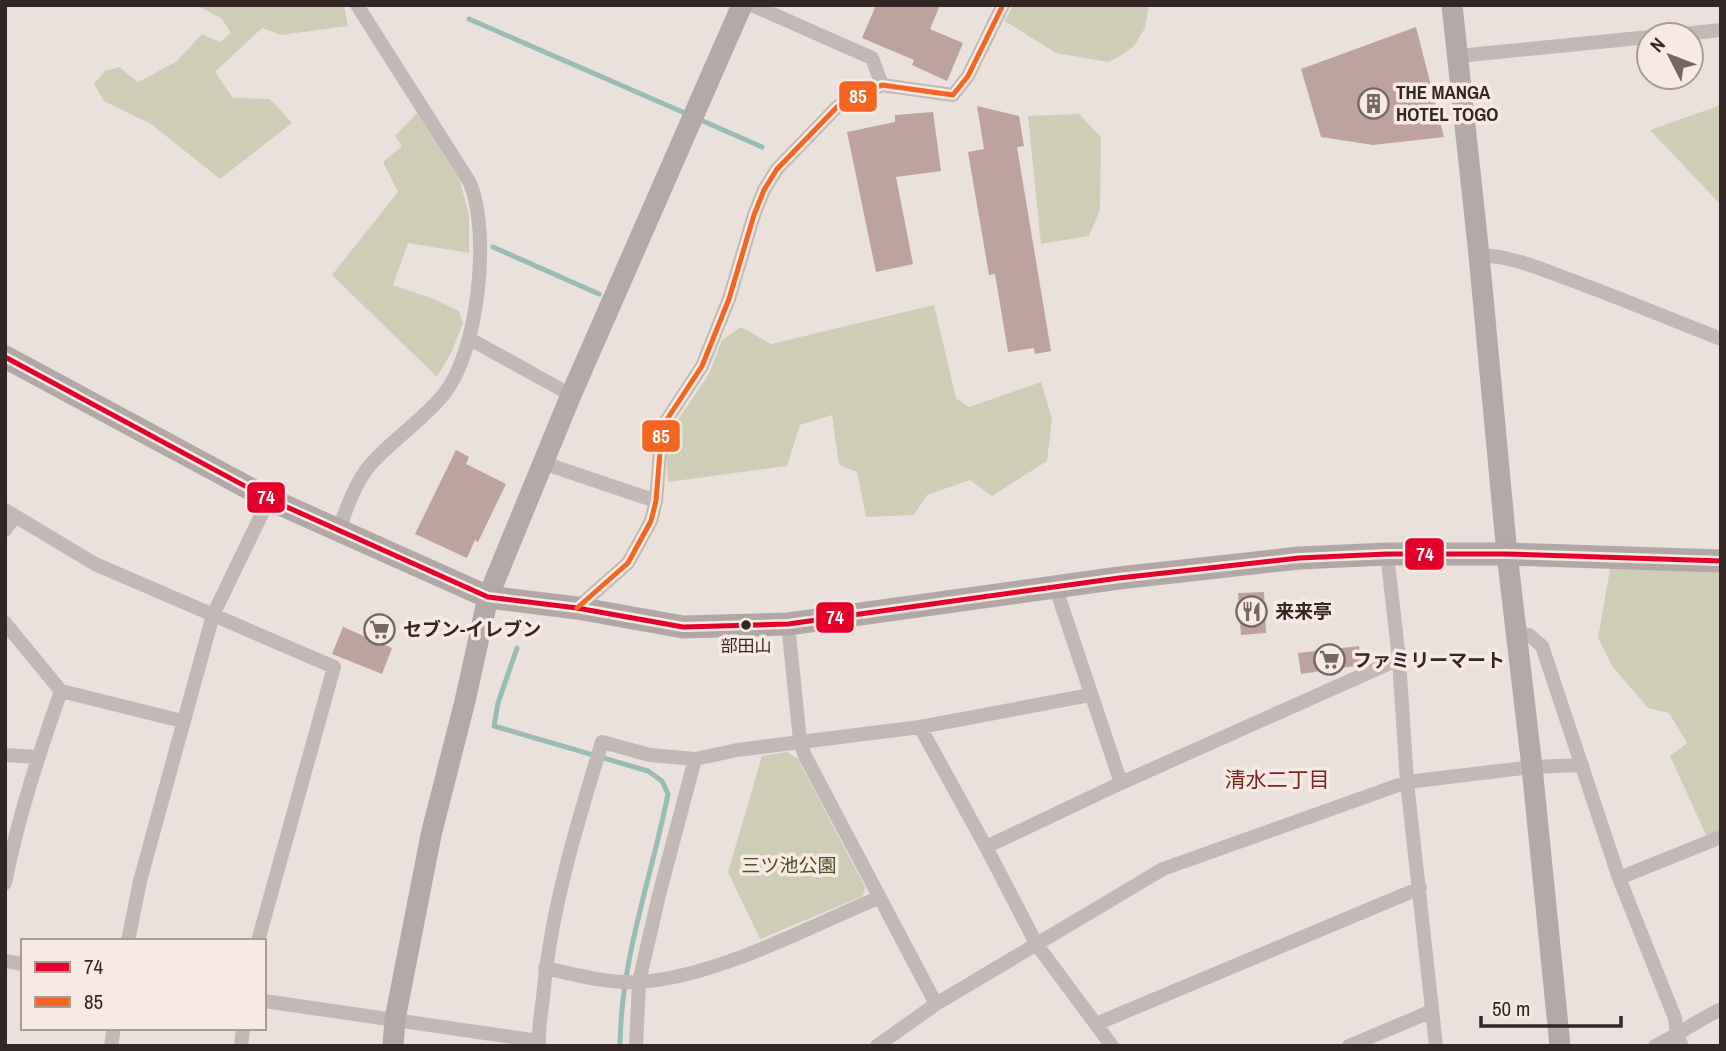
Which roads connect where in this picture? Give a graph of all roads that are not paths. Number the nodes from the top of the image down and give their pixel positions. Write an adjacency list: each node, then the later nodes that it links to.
1 (357, 5): 10 (street)
2 (742, 5): 13 (street)
3 (752, 5): 8 (street)
4 (1003, 5): 8 (street)
5 (1452, 5): 7 (street)
6 (1635, 38): 7 (street)
7 (1458, 56): 9 (street)
8 (881, 85): 16 (street)
9 (1479, 255): 11 (street); 21 (street)
10 (470, 339): 13 (street); 19 (street)
11 (1721, 339)
12 (5, 357): 15 (main road)
13 (571, 395): 14 (street)
14 (543, 463): 16 (street); 24 (street)
15 (269, 499): 19 (main road); 26 (street)
16 (656, 501): 25 (street)
17 (10, 513): 18 (street); 26 (street)
18 (5, 530)
19 (338, 532): 24 (main road)
20 (1387, 554): 21 (main road); 23 (main road); 30 (street)
21 (1507, 554): 22 (main road); 29 (street)
22 (1721, 561)
23 (1055, 586): 28 (main road); 32 (street)
24 (488, 597): 25 (main road); 59 (street)
25 (577, 608): 28 (main road)
26 (213, 615): 33 (street); 51 (street)
27 (5, 623): 31 (street)
28 (788, 624): 35 (street)
29 (1516, 633): 39 (street); 40 (street)
30 (1399, 659): 41 (street); 42 (street)
31 (61, 691): 33 (street); 37 (street)
32 (1090, 695): 34 (street); 42 (street)
33 (182, 721): 50 (street)
34 (920, 727): 35 (street); 44 (street)
35 (800, 741): 38 (street); 49 (street)
36 (5, 755): 37 (street)
37 (37, 757): 45 (street)
38 (695, 759): 53 (street); 54 (street)
39 (1581, 765): 40 (street); 46 (street)
40 (1532, 767): 41 (street); 69 (street)
41 (1406, 782): 48 (street); 52 (street)
42 (1121, 783): 44 (street)
43 (1721, 837): 46 (street)
44 (986, 847): 52 (street)
45 (8, 852): 47 (street)
46 (1619, 878): 61 (street)
47 (5, 883)
48 (1420, 888): 58 (street); 60 (street)
49 (878, 898): 54 (street); 56 (street)
50 (128, 939)
51 (259, 939)
52 (1037, 945): 56 (street); 60 (street)
53 (545, 968): 54 (street); 62 (street)
54 (639, 982): 64 (street)
55 (266, 1001): 59 (street)
56 (936, 1004): 65 (street)
57 (1721, 1009): 61 (street)
58 (1432, 1011): 67 (street); 68 (street)
59 (395, 1019): 62 (street); 63 (street)
60 (1096, 1024): 66 (street)
61 (1680, 1040): 70 (street)
62 (539, 1043)
63 (393, 1046)
64 (636, 1046)
65 (877, 1046)
66 (1112, 1046)
67 (1349, 1046)
68 (1436, 1046)
69 (1560, 1046)
70 (1655, 1046)

